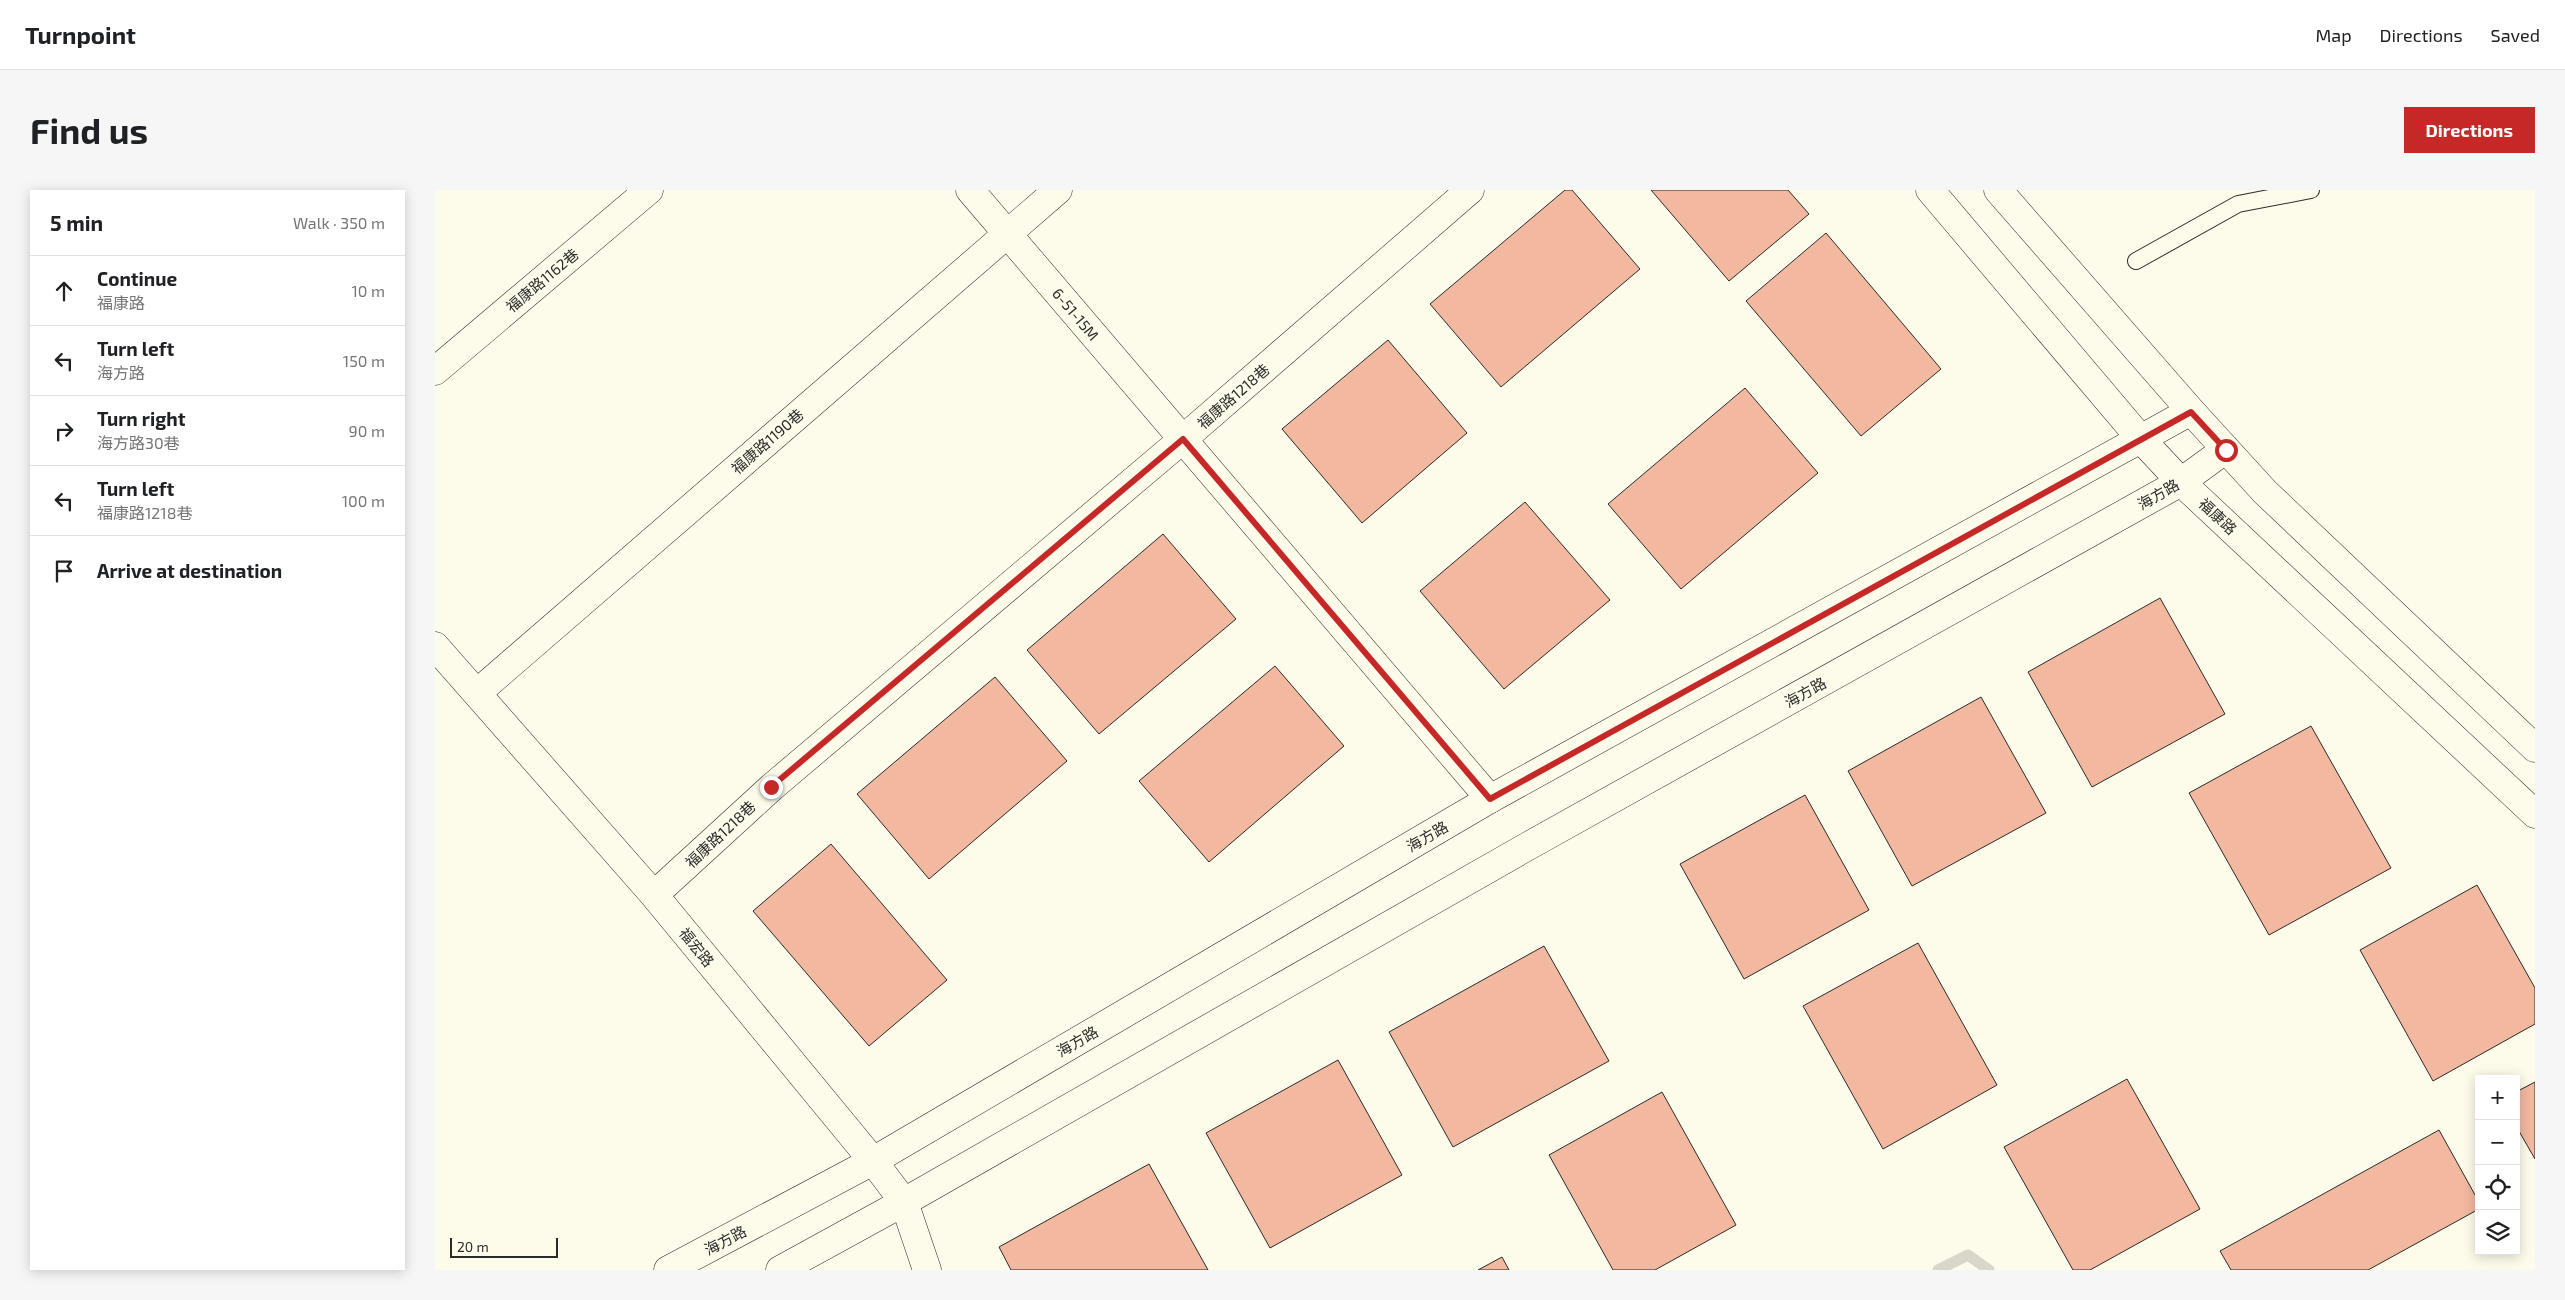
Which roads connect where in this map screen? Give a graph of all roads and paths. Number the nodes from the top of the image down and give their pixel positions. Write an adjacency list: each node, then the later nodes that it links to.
1 (649, 190): 10 (street, 福康路1162巷)
2 (970, 190): 8 (street, 6-51-15M)
3 (1058, 190): 8 (street, 福康路1190巷)
4 (1470, 190): 13 (street, 福康路1218巷)
5 (1929, 190): 12 (street, 福康路)
6 (1998, 190): 11 (street)
7 (2311, 190): 9 (lane)
8 (1007, 233): 13 (street, 6-51-15M); 17 (street, 福康路1190巷)
9 (2136, 261)
10 (435, 371)
11 (2191, 412): 12 (street, 海方路); 14 (street)
12 (2141, 438): 15 (street, 福康路); 19 (street, 海方路)
13 (1183, 439): 19 (street, 6-51-15M); 21 (street, 福康路1218巷)
14 (2226, 450): 15 (street, 海方路); 18 (street)
15 (2181, 482): 20 (street, 福康路); 23 (street, 海方路)
16 (435, 646): 17 (street, 福宏路)
17 (477, 693): 21 (street, 福宏路)
18 (2535, 748)
19 (1490, 799): 22 (street, 海方路)
20 (2535, 814)
21 (654, 895): 22 (street, 福宏路)
22 (873, 1161): 23 (street, 福宏路); 24 (street, 海方路)
23 (904, 1202): 25 (street, 海方路); 26 (street, 福宏路)
24 (668, 1270)
25 (780, 1270)
26 (927, 1270)

